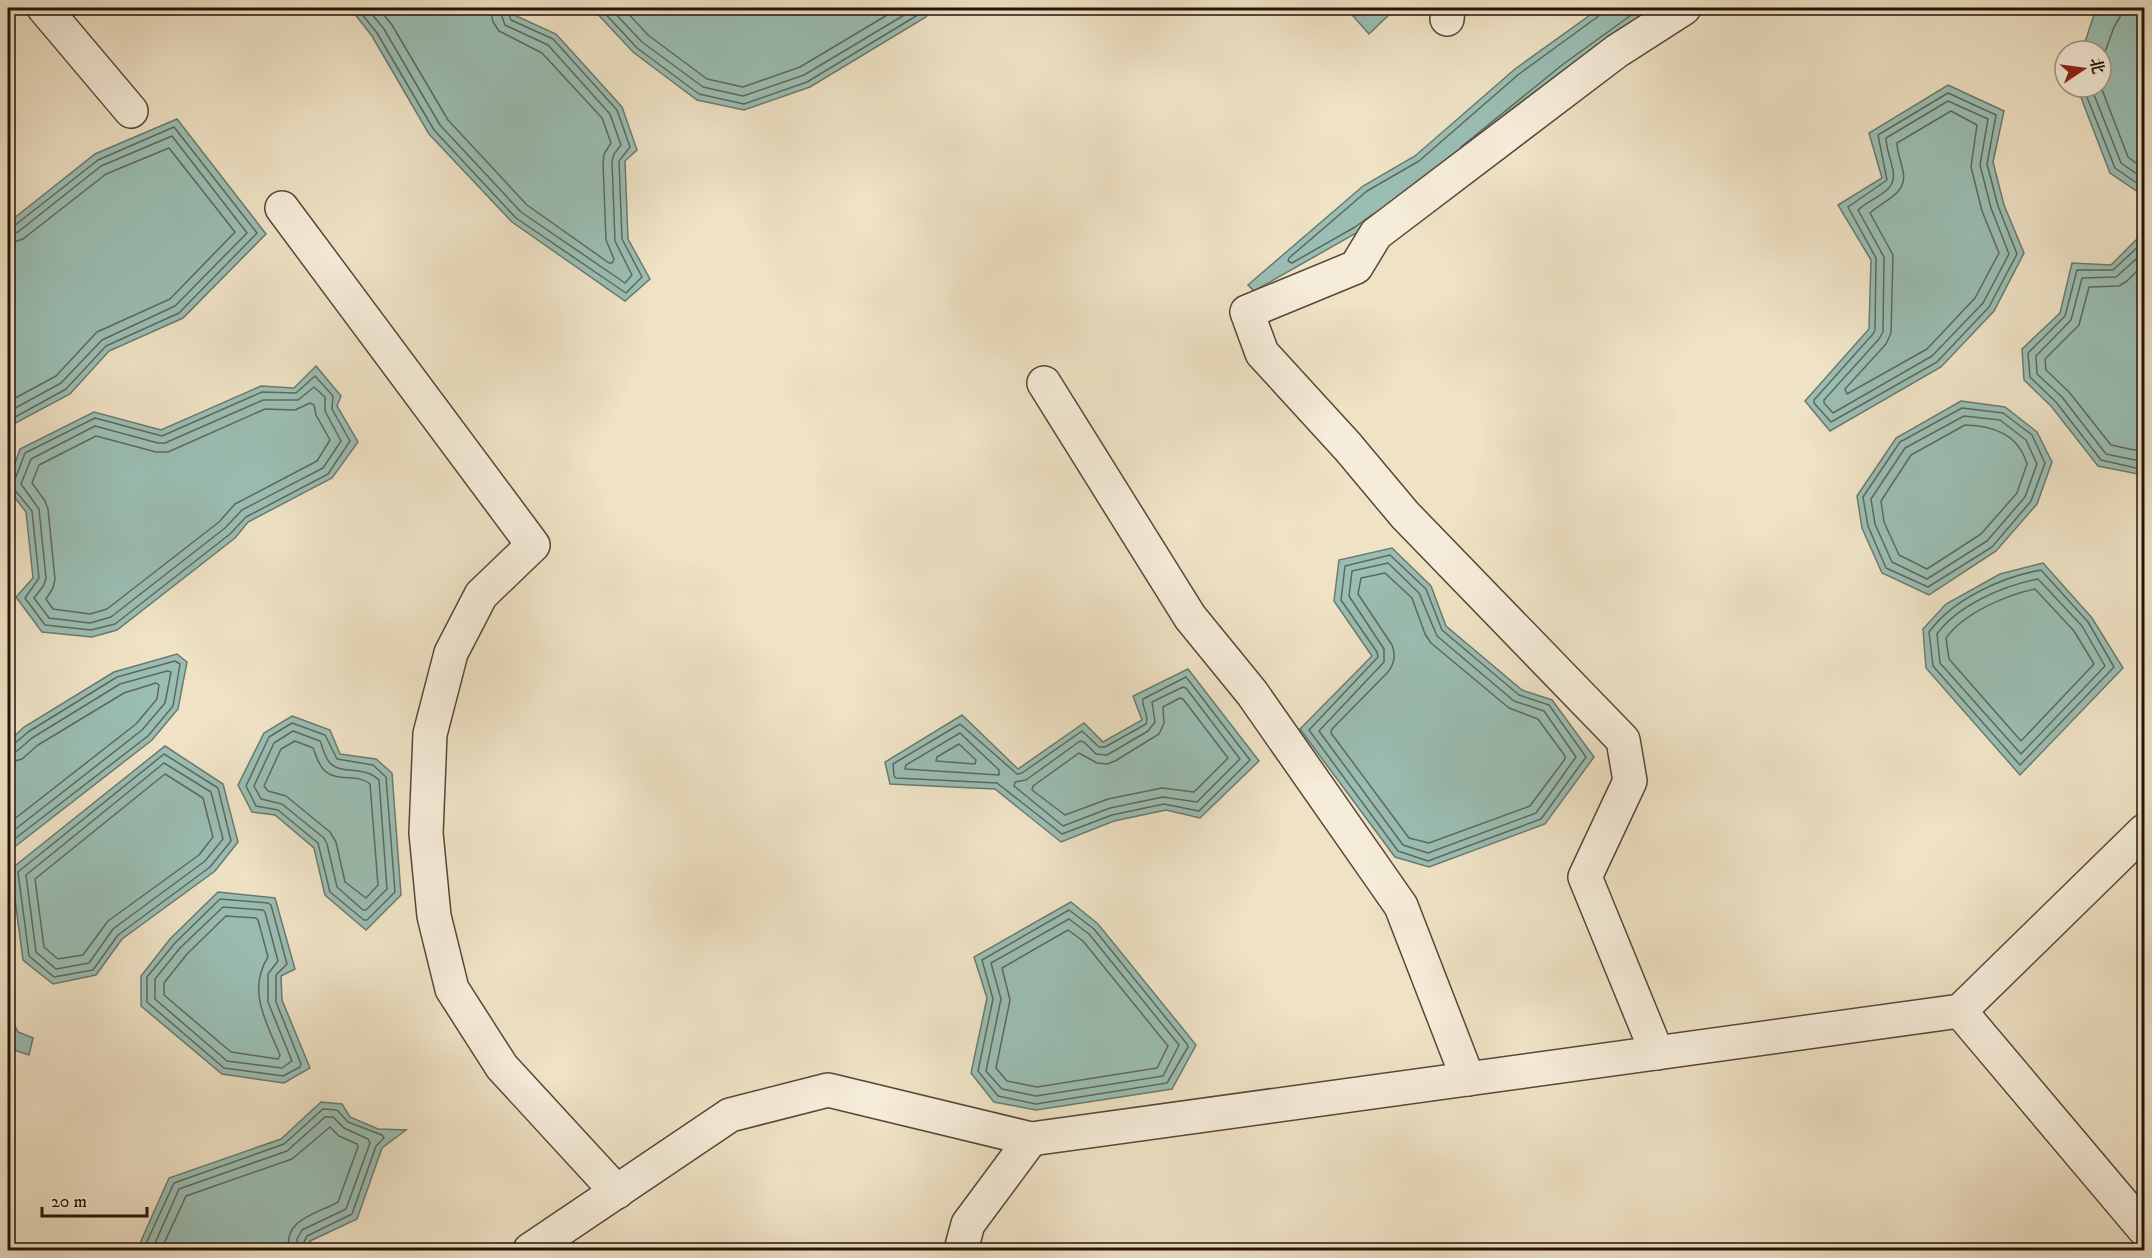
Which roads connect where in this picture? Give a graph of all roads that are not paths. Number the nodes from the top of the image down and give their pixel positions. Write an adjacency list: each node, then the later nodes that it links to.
1 (44, 8): 3 (street)
2 (1684, 8): 8 (street)
3 (131, 111)
4 (282, 208): 11 (street)
5 (1044, 383): 9 (street)
6 (2145, 831): 7 (street)
7 (1960, 1011): 8 (street); 12 (street)
8 (1657, 1053): 9 (street)
9 (1468, 1079): 10 (street)
10 (1031, 1139): 11 (street); 14 (street)
11 (617, 1192): 13 (street)
12 (2145, 1229)
13 (530, 1251)
14 (961, 1251)

